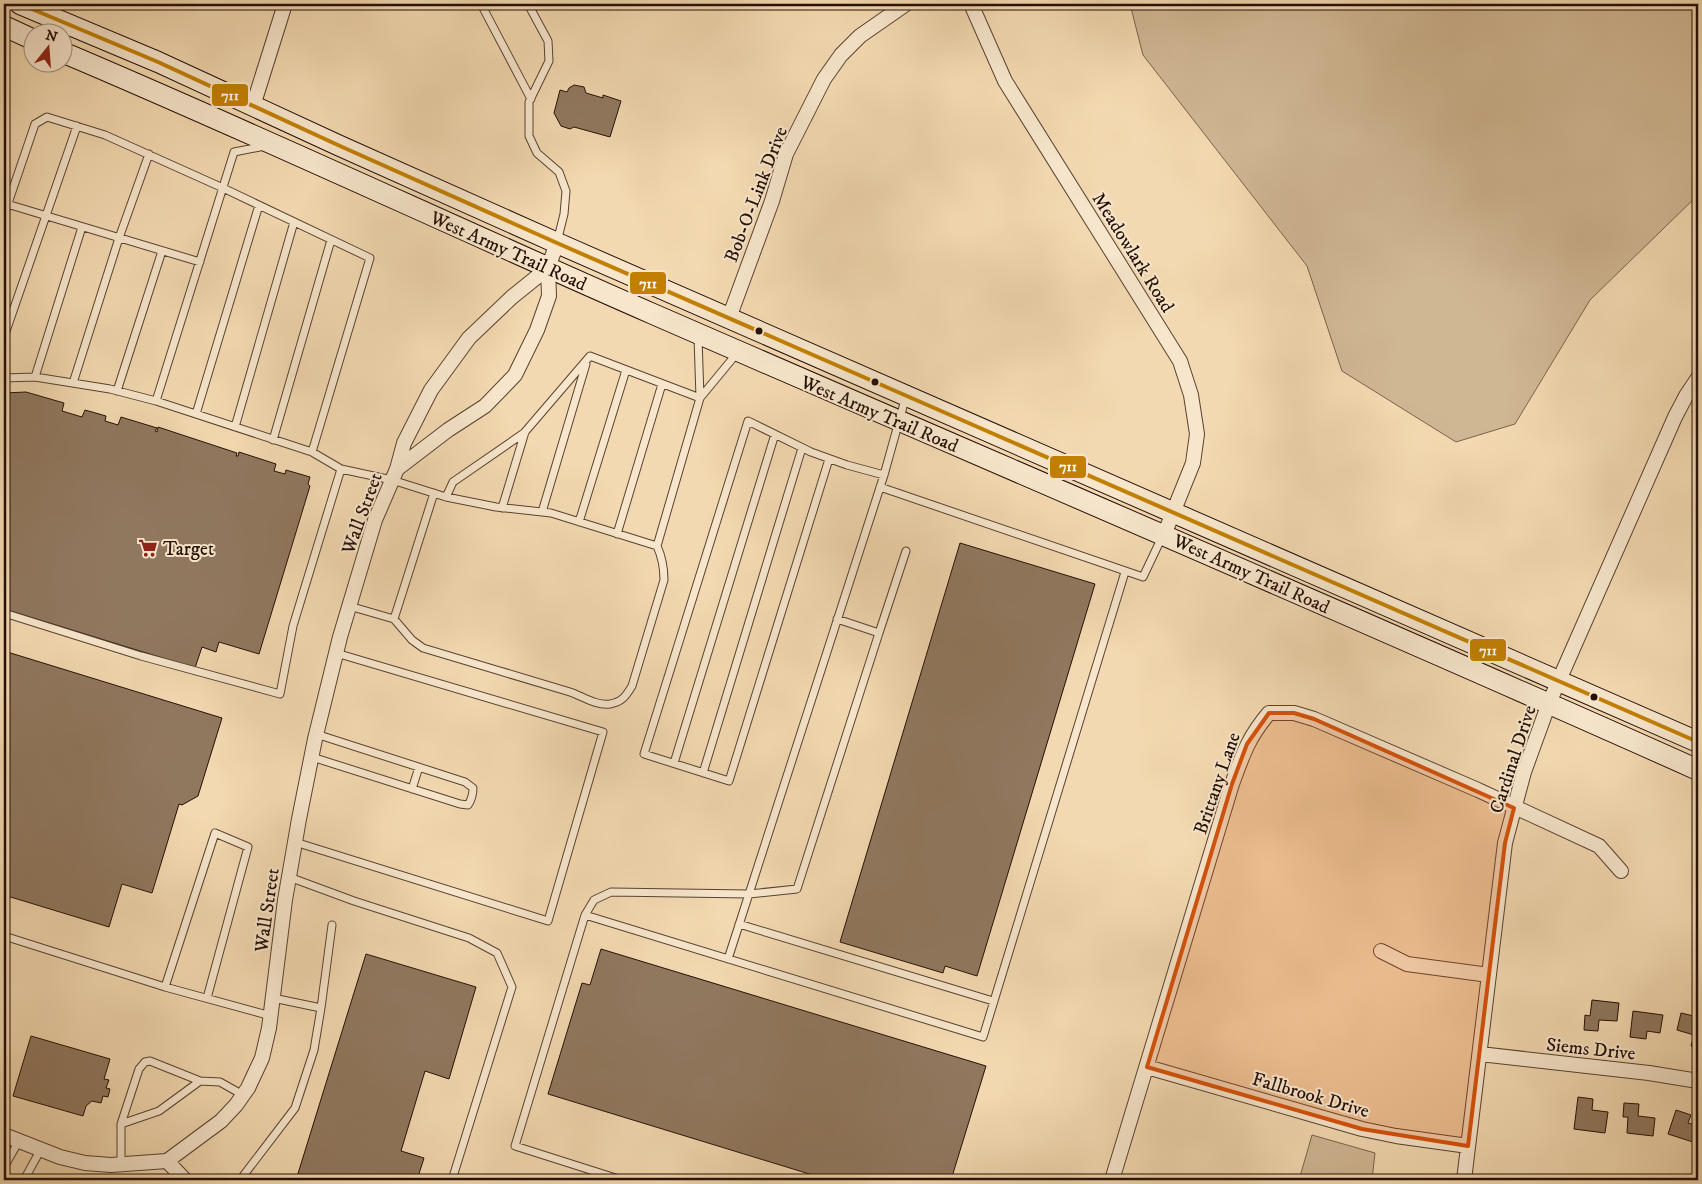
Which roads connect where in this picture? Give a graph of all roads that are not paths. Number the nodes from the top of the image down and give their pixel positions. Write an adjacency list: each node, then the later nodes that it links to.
1 (20, 4): 11 (main road, West Army Trail Road)
2 (285, 4): 11 (street)
3 (481, 4): 10 (lane)
4 (528, 4): 10 (lane)
5 (906, 4): 28 (street, Bob-O-Link Drive)
6 (971, 4): 60 (street, Meadowlark Road)
7 (4, 26): 8 (main road)
8 (22, 34)
9 (72, 56): 13 (main road, West Army Trail Road)
10 (531, 99): 24 (lane)
11 (253, 106): 24 (main road, West Army Trail Road)
12 (77, 126): 14 (lane); 16 (lane); 19 (lane)
13 (272, 144): 15 (lane); 27 (main road, West Army Trail Road)
14 (149, 154): 15 (lane); 22 (lane)
15 (223, 188): 17 (lane); 26 (lane)
16 (7, 204): 18 (lane); 19 (lane)
17 (259, 205): 20 (lane); 43 (lane)
18 (4, 215)
19 (46, 216): 21 (lane); 30 (lane)
20 (294, 222): 23 (lane); 45 (lane)
21 (82, 227): 22 (lane); 34 (lane)
22 (119, 238): 25 (lane); 37 (lane)
23 (331, 240): 48 (lane); 50 (lane)
24 (557, 243): 27 (street, Wall Street); 28 (main road, West Army Trail Road)
25 (162, 251): 26 (lane); 39 (lane)
26 (200, 262): 42 (lane)
27 (548, 268): 29 (main road, West Army Trail Road); 53 (street, Wall Street); 53 (street, Wall Street)
28 (729, 318): 40 (main road, West Army Trail Road)
29 (698, 334): 31 (main road, West Army Trail Road); 41 (lane)
30 (4, 338)
31 (738, 351): 41 (lane); 44 (main road, West Army Trail Road)
32 (587, 360): 33 (lane); 46 (lane); 59 (lane)
33 (626, 370): 38 (lane); 61 (lane)
34 (35, 377): 35 (lane); 37 (lane)
35 (4, 378)
36 (1698, 378): 73 (street, Cardinal Drive)
37 (73, 383): 39 (lane)
38 (662, 384): 41 (lane); 62 (lane)
39 (117, 391): 42 (lane)
40 (907, 396): 44 (lane); 60 (main road, West Army Trail Road)
41 (700, 398): 64 (lane)
42 (156, 401): 43 (lane)
43 (196, 414): 45 (lane)
44 (900, 421): 54 (lane); 63 (main road, West Army Trail Road)
45 (235, 427): 48 (lane)
46 (525, 431): 57 (lane); 58 (lane)
47 (775, 434): 49 (lane); 78 (lane); 78 (lane)
48 (273, 440): 50 (lane)
49 (802, 448): 51 (lane); 81 (lane)
50 (312, 452): 52 (lane)
51 (830, 459): 54 (lane); 81 (lane)
52 (342, 469): 53 (lane); 68 (lane)
53 (395, 474): 56 (lane); 67 (street, Wall Street)
54 (884, 475): 55 (lane)
55 (880, 487): 66 (lane); 70 (lane)
56 (434, 493): 57 (lane); 69 (lane)
57 (446, 497): 58 (lane)
58 (502, 508): 59 (lane)
59 (542, 512): 61 (lane)
60 (1173, 512): 63 (street, Meadowlark Road); 73 (main road, West Army Trail Road)
61 (580, 522): 62 (lane)
62 (617, 534): 64 (lane)
63 (1164, 534): 66 (lane); 74 (main road, West Army Trail Road)
64 (657, 546): 69 (lane)
65 (906, 551): 71 (lane)
66 (1125, 572): 98 (lane)
67 (349, 606): 69 (lane); 72 (street, Wall Street)
68 (4, 613)
69 (394, 619)
70 (837, 619): 71 (lane); 87 (lane)
71 (879, 633): 87 (lane)
72 (336, 653): 75 (street, Wall Street); 84 (lane)
73 (1559, 680): 74 (street, Cardinal Drive); 76 (main road, West Army Trail Road)
74 (1549, 704): 80 (main road, West Army Trail Road); 83 (street, Cardinal Drive)
75 (316, 734): 77 (street, Wall Street); 79 (lane)
76 (1698, 742)
77 (312, 757): 82 (lane); 84 (street, Wall Street)
78 (674, 764): 81 (lane)
79 (419, 767): 82 (lane); 82 (lane)
80 (1698, 770)
81 (703, 773)
82 (412, 789)
83 (1514, 808): 85 (street); 94 (street, Cardinal Drive); 102 (street, Brittany Lane)
84 (295, 842): 86 (street, Wall Street)
85 (1621, 871)
86 (289, 877): 97 (street, Wall Street); 117 (lane)
87 (749, 894): 88 (lane); 89 (lane)
88 (585, 915): 93 (lane); 118 (lane)
89 (739, 924): 93 (lane); 98 (lane)
90 (332, 925): 99 (lane)
91 (4, 936): 95 (lane)
92 (1381, 951): 94 (street)
93 (728, 959): 98 (lane)
94 (1489, 975): 101 (street, Cardinal Drive)
95 (165, 987): 96 (lane); 96 (lane)
96 (207, 998): 100 (lane)
97 (273, 998): 99 (lane); 100 (street, Wall Street)
98 (993, 1002)
99 (321, 1008): 116 (lane)
100 (271, 1016): 105 (street, Wall Street)
101 (1480, 1054): 104 (street, Siems Drive); 109 (street, Cardinal Drive)
102 (1147, 1067): 109 (street, Fallbrook Drive); 119 (street)
103 (200, 1081): 105 (lane); 106 (lane); 106 (lane)
104 (1698, 1081)
105 (243, 1094): 111 (street, Wall Street)
106 (121, 1124): 112 (lane)
107 (4, 1135): 108 (street)
108 (19, 1141): 110 (street); 113 (lane)
109 (1468, 1146): 120 (street, Cardinal Drive)
110 (41, 1149): 112 (street); 114 (lane)
111 (167, 1161): 112 (street); 115 (street)
112 (121, 1165)
113 (4, 1167)
114 (24, 1180)
115 (185, 1180)
116 (240, 1180)
117 (452, 1180)
118 (622, 1180)
119 (1112, 1180)
120 (1464, 1180)

